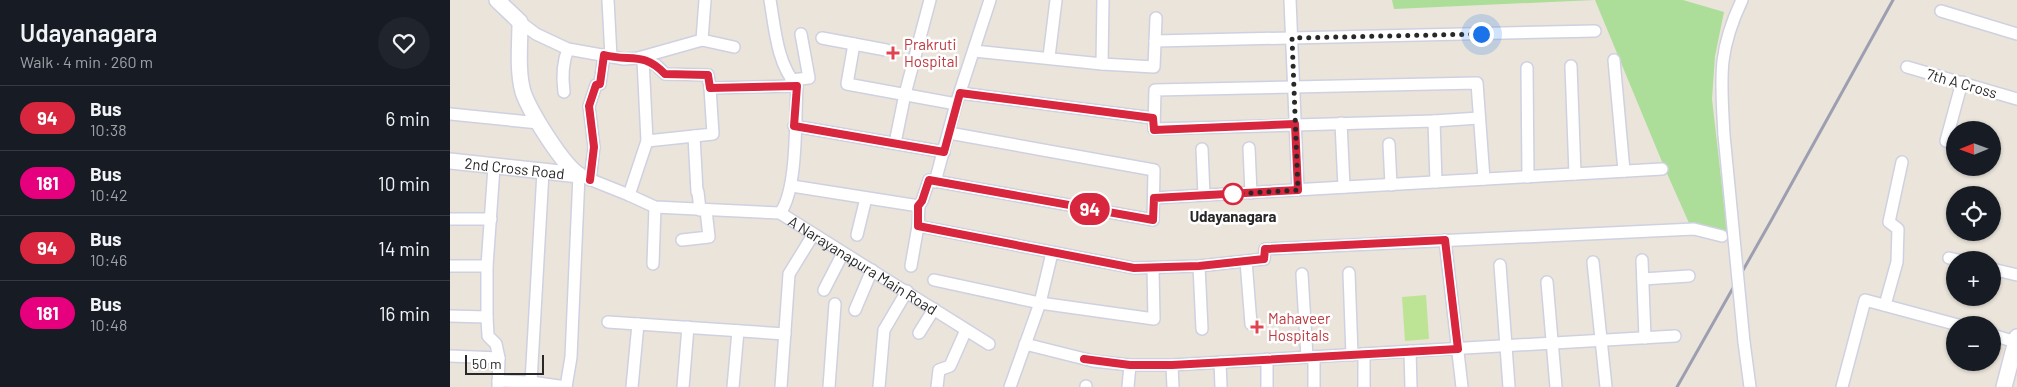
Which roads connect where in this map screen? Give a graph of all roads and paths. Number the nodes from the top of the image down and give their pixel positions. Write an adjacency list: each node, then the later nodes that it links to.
1 (497, 0): 13 (street)
2 (608, 0): 26 (street)
3 (705, 0): 19 (street)
4 (770, 0): 35 (street)
5 (930, 0): 39 (street)
6 (990, 0): 25 (street)
7 (1056, 0): 27 (street)
8 (1103, 0): 30 (street)
9 (1290, 0): 18 (street)
10 (1741, 1): 173 (street, bridge)
11 (1941, 11): 16 (street)
12 (1156, 18): 20 (street)
13 (520, 22): 23 (street); 47 (street, A Narayanapura Main Road)
14 (1595, 32): 18 (street)
15 (801, 34): 35 (street)
16 (2017, 34)
17 (822, 38): 21 (street)
18 (1292, 38): 20 (street); 37 (street)
19 (702, 40): 22 (street); 28 (street)
20 (1155, 41): 30 (street)
21 (854, 44): 24 (street); 39 (street)
22 (734, 47)
23 (568, 49): 26 (street); 38 (street)
24 (886, 50)
25 (974, 50): 27 (street); 40 (street)
26 (607, 56): 28 (street); 67 (street)
27 (1049, 57): 30 (street)
28 (641, 59): 36 (street); 53 (street)
29 (1614, 60): 64 (street)
30 (1102, 64)
31 (1571, 66): 65 (street)
32 (1907, 67): 34 (street, 7th A Cross)
33 (1526, 68): 66 (street)
34 (1962, 82): 41 (street, 7th A Cross); 46 (street)
35 (794, 83): 36 (street); 50 (street)
36 (710, 88): 52 (street)
37 (1294, 88): 43 (street); 44 (street); 48 (street)
38 (564, 92)
39 (905, 94): 40 (street); 54 (street)
40 (958, 99): 43 (street); 51 (street)
41 (2017, 99)
42 (450, 114): 47 (street)
43 (1153, 118): 48 (street)
44 (1479, 118): 45 (street); 68 (street)
45 (1434, 121): 49 (street); 70 (street)
46 (1951, 121)
47 (539, 123): 67 (street, A Narayanapura Main Road)
48 (1295, 124): 49 (street); 74 (street)
49 (1341, 124): 73 (street)
50 (794, 126): 54 (street); 72 (street)
51 (949, 133): 58 (street); 79 (street)
52 (694, 136): 53 (street); 82 (street)
53 (648, 141): 76 (street)
54 (895, 143): 58 (street)
55 (1389, 144): 71 (street)
56 (1249, 148): 75 (street)
57 (1202, 149): 77 (street)
58 (944, 152): 69 (street)
59 (450, 161): 61 (street, 2nd Cross Road)
60 (1902, 162): 117 (street)
61 (494, 167): 63 (street, 2nd Cross Road); 85 (street)
62 (1662, 169): 64 (street)
63 (543, 172): 67 (street, 2nd Cross Road); 151 (street)
64 (1624, 172): 65 (street)
65 (1575, 174): 66 (street)
66 (1528, 177): 68 (street)
67 (584, 178): 76 (street, A Narayanapura Main Road); 153 (street)
68 (1484, 179): 70 (street)
69 (935, 182): 79 (street); 80 (street)
70 (1436, 182): 71 (street)
71 (1391, 185): 73 (street)
72 (792, 186): 78 (street); 83 (street)
73 (1344, 187): 74 (street)
74 (1298, 190): 75 (street)
75 (1251, 192): 77 (street)
76 (629, 195): 81 (street, A Narayanapura Main Road)
77 (1204, 195): 79 (street)
78 (866, 198): 80 (street); 88 (street)
79 (1154, 198)
80 (918, 206): 86 (street)
81 (655, 207): 82 (street, A Narayanapura Main Road); 97 (street)
82 (703, 210): 83 (street, A Narayanapura Main Road); 90 (street)
83 (780, 213): 87 (street, A Narayanapura Main Road)
84 (450, 219): 85 (street)
85 (490, 219): 99 (street)
86 (918, 226): 93 (street); 100 (street)
87 (813, 235): 92 (street, A Narayanapura Main Road); 131 (street)
88 (857, 235)
89 (1722, 236): 91 (street)
90 (682, 240)
91 (1445, 240): 95 (street); 141 (street)
92 (843, 253): 104 (street, A Narayanapura Main Road); 113 (street)
93 (1052, 253): 103 (street); 115 (street)
94 (1642, 260): 110 (street)
95 (1246, 261): 101 (street); 125 (street)
96 (1593, 262): 135 (street)
97 (653, 264)
98 (450, 266): 99 (street)
99 (487, 266): 121 (street)
100 (911, 266)
101 (1199, 266): 103 (street); 127 (street)
102 (1500, 266): 140 (street)
103 (1153, 268): 115 (street)
104 (872, 270): 114 (street, A Narayanapura Main Road); 119 (street)
105 (2001, 271): 108 (street)
106 (1349, 272): 143 (street)
107 (1302, 274): 145 (street)
108 (2017, 275)
109 (1689, 276): 110 (street)
110 (1643, 279): 133 (street)
111 (934, 280): 115 (street)
112 (1547, 282): 137 (street)
113 (824, 290)
114 (906, 291): 118 (street, A Narayanapura Main Road); 159 (street)
115 (1040, 303): 139 (street)
116 (835, 304): 158 (street)
117 (1885, 306): 123 (street); 174 (street)
118 (934, 309): 128 (street, A Narayanapura Main Road); 130 (street)
119 (855, 310)
120 (450, 316): 121 (street)
121 (487, 317): 146 (street)
122 (608, 322): 124 (street)
123 (1946, 322)
124 (638, 324): 126 (street); 154 (street)
125 (1252, 324)
126 (688, 327): 129 (street); 155 (street)
127 (1202, 329)
128 (966, 330): 138 (street, A Narayanapura Main Road); 160 (street)
129 (738, 331): 131 (street); 156 (street)
130 (919, 333)
131 (785, 334): 157 (street)
132 (1675, 336): 133 (street)
133 (1645, 338): 135 (street)
134 (2001, 338): 136 (street)
135 (1601, 340): 137 (street); 172 (street)
136 (2016, 340): 175 (street)
137 (1552, 343): 140 (street); 171 (street)
138 (989, 344)
139 (1024, 344): 149 (street); 161 (street)
140 (1506, 346): 141 (street); 170 (street)
141 (1458, 349): 142 (street); 169 (street)
142 (1410, 351): 143 (street); 168 (street)
143 (1358, 354): 145 (street); 167 (street)
144 (450, 356): 146 (street)
145 (1310, 357): 147 (street); 166 (street)
146 (499, 358): 152 (street)
147 (1267, 359): 148 (street); 165 (street)
148 (1220, 362): 150 (street); 164 (street)
149 (1130, 365): 150 (street); 162 (street)
150 (1172, 365): 163 (street)
151 (531, 382): 152 (street); 153 (street)
152 (498, 384)
153 (566, 387)
154 (632, 387)
155 (683, 387)
156 (734, 387)
157 (781, 387)
158 (830, 387)
159 (879, 387)
160 (937, 387)
161 (1011, 387)
162 (1128, 387)
163 (1172, 387)
164 (1221, 387)
165 (1267, 387)
166 (1314, 387)
167 (1364, 387)
168 (1411, 387)
169 (1462, 387)
170 (1509, 387)
171 (1556, 387)
172 (1606, 387)
173 (1750, 387)
174 (1842, 387)
175 (2004, 387)

